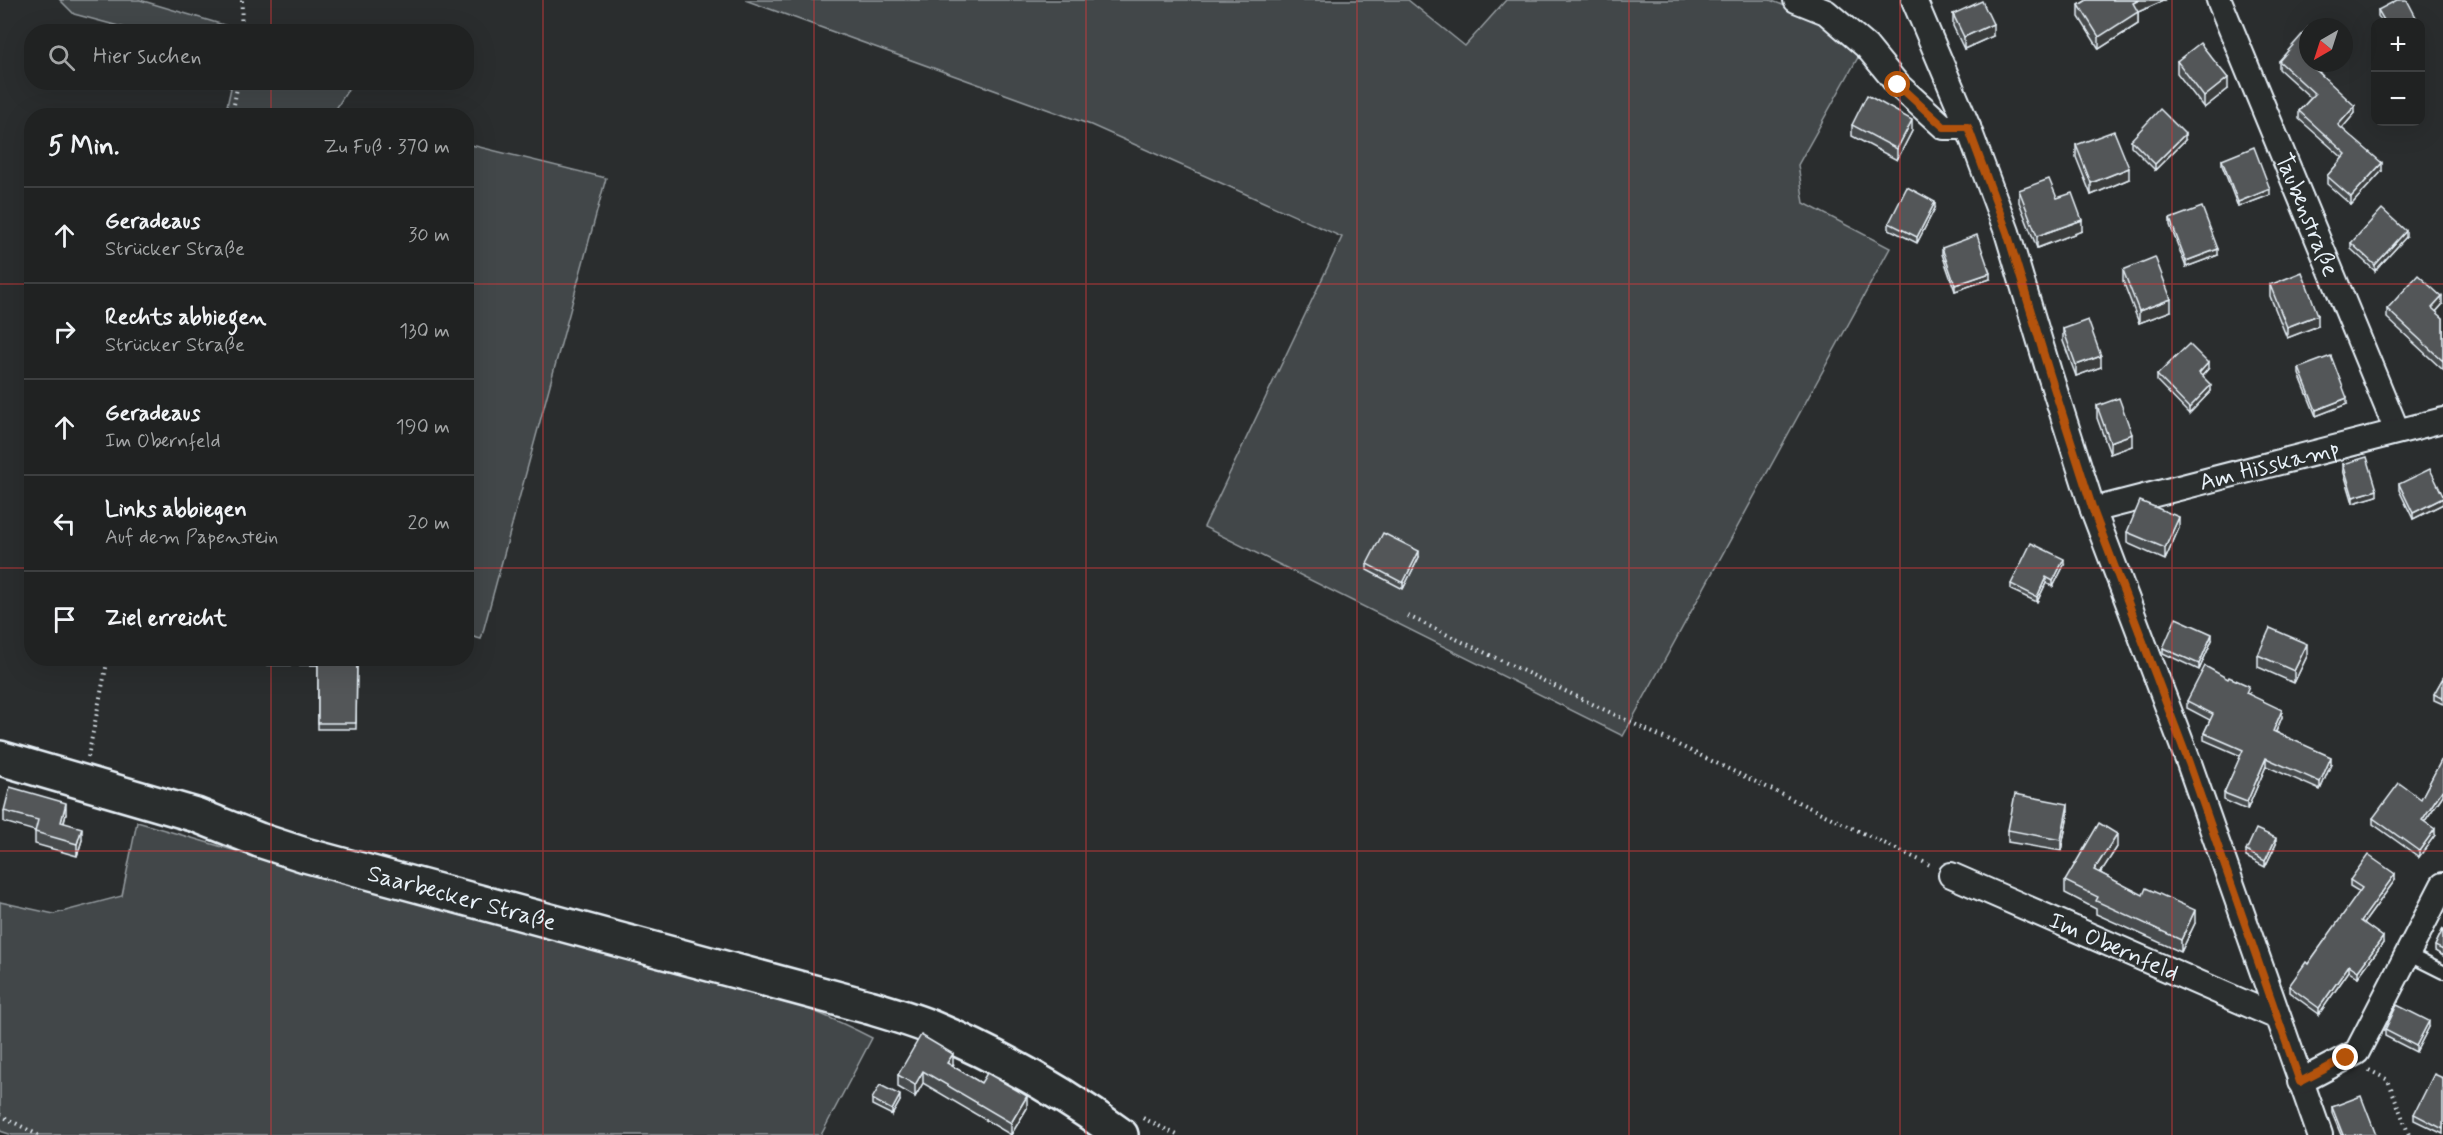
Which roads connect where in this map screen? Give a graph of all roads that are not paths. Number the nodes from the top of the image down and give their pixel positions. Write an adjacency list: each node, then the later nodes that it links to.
1 (1796, 0): 4 (street)
2 (1914, 0): 4 (street)
3 (2219, 0): 6 (street, Taubenstraße)
4 (1968, 127): 7 (street)
5 (2443, 420): 6 (street, Am Hisskamp)
6 (2397, 431): 7 (street, Am Hisskamp)
7 (2093, 510): 13 (street)
8 (0, 758): 15 (main road, Saarbecker Straße)
9 (1951, 875): 13 (street, Im Obernfeld)
10 (2443, 885): 11 (street)
11 (2407, 954): 12 (lane); 14 (street)
12 (2443, 972)
13 (2277, 1017): 14 (street)
14 (2300, 1082): 16 (street)
15 (1121, 1135)
16 (2320, 1135)

